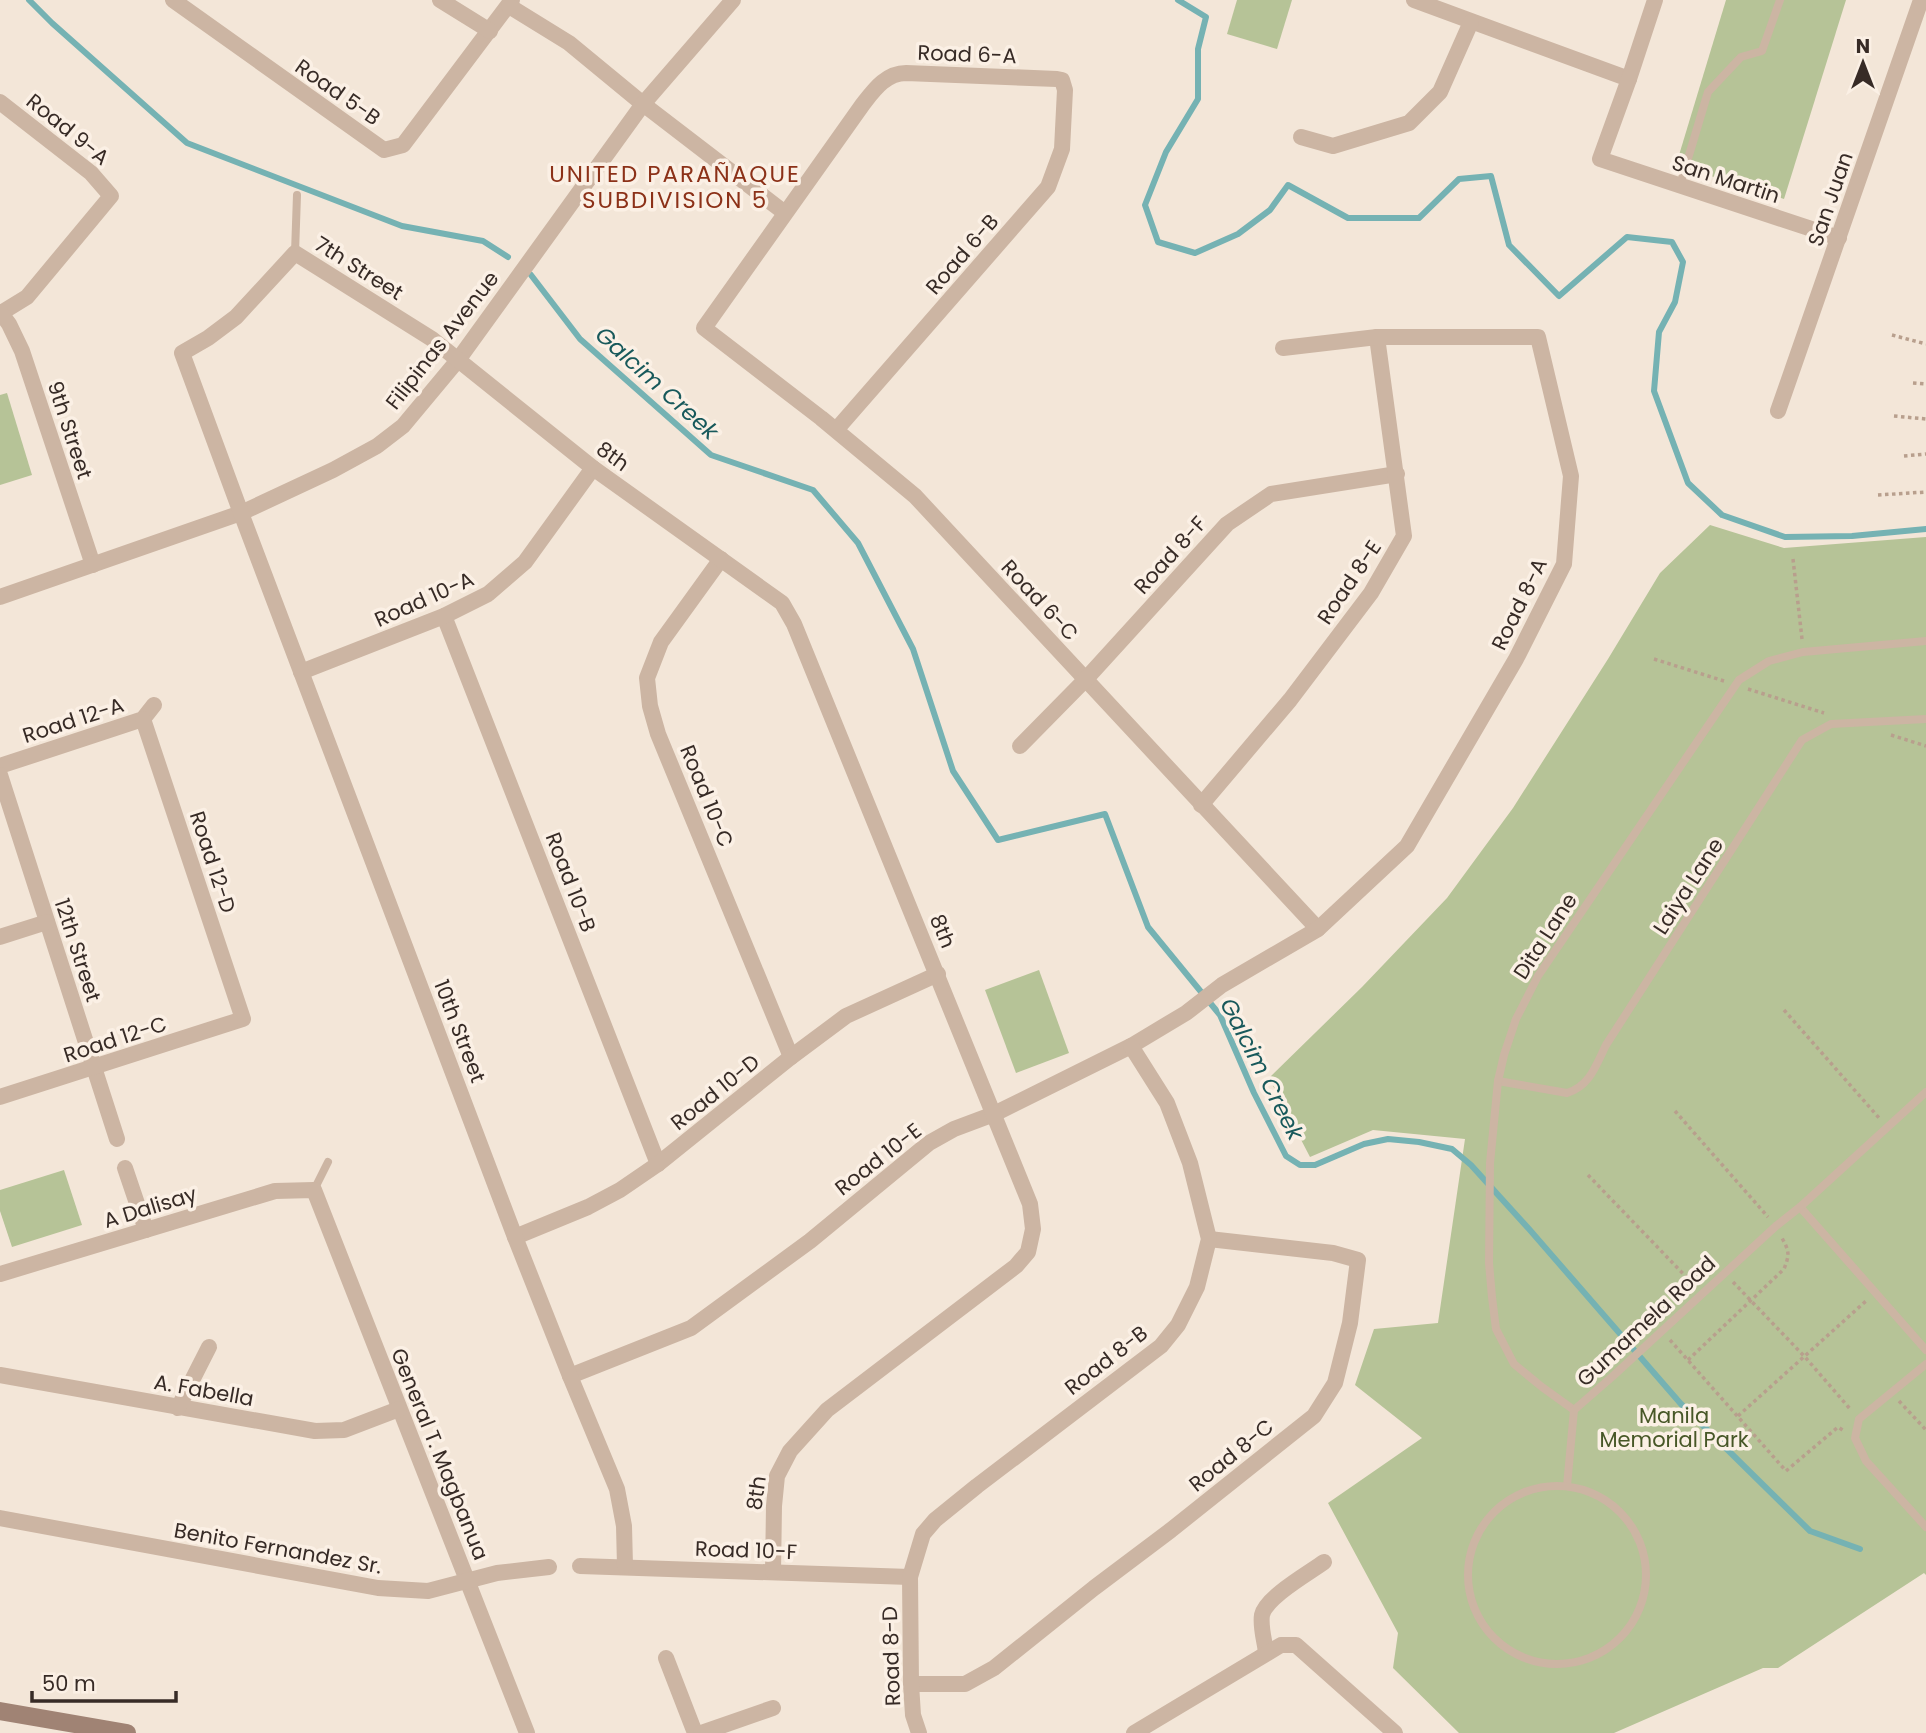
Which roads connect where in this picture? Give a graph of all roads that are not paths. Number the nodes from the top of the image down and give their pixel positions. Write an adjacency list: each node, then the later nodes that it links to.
1 (173, 0): 11 (street, Road 5-B)
2 (440, 0): 11 (street)
3 (733, 0): 15 (street, Filipinas Avenue)
4 (1414, 0): 9 (street)
5 (1655, 0): 12 (street)
6 (1780, 0): 17 (lane)
7 (1921, 0): 20 (street, San Juan)
8 (510, 3): 11 (street, Road 5-B); 15 (street)
9 (1439, 4): 10 (street)
10 (1471, 22): 12 (street); 16 (street)
11 (490, 31)
12 (1629, 79): 17 (street, San Martin)
13 (1062, 80): 19 (street, Road 6-A); 28 (street, Road 6-B)
14 (0, 102): 22 (street, Road 9-A)
15 (643, 104): 19 (street); 26 (street, Filipinas Avenue)
16 (1301, 137)
17 (1680, 185): 20 (street, San Martin)
18 (297, 195): 21 (lane)
19 (785, 213): 23 (street, Road 6-A)
20 (1839, 238): 27 (street, San Juan)
21 (295, 253): 26 (street, 7th Street); 31 (street, 7th Street)
22 (0, 312): 33 (street, 9th Street)
23 (704, 328): 28 (street, Road 6-C)
24 (1377, 337): 25 (street, Road 8-A); 30 (street, Road 8-E); 47 (street, Road 8-A)
25 (1283, 348)
26 (458, 360): 29 (street, 8th); 31 (street, Filipinas Avenue)
27 (1778, 411)
28 (836, 430): 38 (street, Road 6-C)
29 (593, 468): 32 (street, 8th); 35 (street, Road 10-A)
30 (1397, 474): 38 (street, Road 8-F); 45 (street, Road 8-E)
31 (241, 513): 33 (street, Filipinas Avenue); 37 (street, 10th Street)
32 (721, 559): 49 (street, 8th); 53 (street, Road 10-C)
33 (93, 565): 34 (street, Filipinas Avenue)
34 (0, 597)
35 (444, 616): 37 (street, Road 10-A); 61 (street, Road 10-B)
36 (1926, 641): 55 (lane, Dita Lane)
37 (301, 672): 66 (street, 10th Street)
38 (1085, 680): 42 (street, Road 8-F); 45 (street, Road 6-C)
39 (153, 705): 40 (street, Road 12-A)
40 (143, 719): 43 (street, Road 12-A); 51 (street, Road 12-D)
41 (1926, 719): 55 (lane, Laiya Lane)
42 (1020, 746)
43 (0, 766)
44 (0, 775): 46 (street, 12th Street)
45 (1201, 805): 47 (street, Road 6-C)
46 (47, 922): 48 (street); 54 (street, 12th Street)
47 (1318, 929): 50 (street, Road 8-A)
48 (0, 937)
49 (938, 974): 53 (street, Road 10-D); 58 (street, 8th)
50 (1222, 985): 52 (street, Road 10-E)
51 (243, 1019): 54 (street, Road 12-C)
52 (1131, 1046): 58 (street, Road 10-E); 67 (street, Road 8-B)
53 (791, 1057): 61 (street, Road 10-D)
54 (94, 1068): 57 (street, Road 12-C); 59 (street, 12th Street)
55 (1498, 1081): 76 (lane, Dita Lane)
56 (1926, 1093): 64 (lane, Gumamela Road)
57 (0, 1097)
58 (994, 1114): 73 (street, Road 10-E); 84 (street, 8th)
59 (117, 1139)
60 (328, 1162): 63 (lane)
61 (658, 1164): 66 (street, Road 10-D)
62 (125, 1168): 65 (street)
63 (314, 1190): 65 (street, A Dalisay); 75 (street, General T. Magbanua)
64 (1800, 1207): 70 (lane); 76 (lane, Gumamela Road)
65 (146, 1230): 68 (street, A Dalisay)
66 (515, 1237): 73 (street, 10th Street)
67 (1209, 1239): 85 (street, Road 8-B); 89 (street, Road 8-C)
68 (0, 1274)
69 (209, 1347): 74 (street)
70 (1926, 1350)
71 (1926, 1364): 79 (lane)
72 (0, 1375): 74 (street, A. Fabella)
73 (569, 1376): 82 (street, 10th Street)
74 (178, 1408): 75 (street, A. Fabella)
75 (399, 1409): 86 (street, General T. Magbanua)
76 (1574, 1410): 77 (lane, Gumamela Road)
77 (1567, 1486): 77 (lane)
78 (0, 1518): 86 (street, Benito Fernandez Sr.)
79 (1926, 1527)
80 (1324, 1562): 87 (street)
81 (580, 1566): 82 (street, Road 10-F)
82 (625, 1566): 84 (street, Road 10-F)
83 (549, 1567): 86 (street, Benito Fernandez Sr.)
84 (773, 1572): 85 (street, Road 10-F)
85 (910, 1577): 89 (street, Road 8-D)
86 (467, 1580): 94 (street, General T. Magbanua)
87 (1273, 1649): 92 (street); 98 (street)
88 (666, 1658): 95 (street)
89 (911, 1684): 97 (street, Road 8-D)
90 (773, 1708): 96 (street)
91 (0, 1711): 93 (street)
92 (1138, 1732)
93 (127, 1733)
94 (527, 1733)
95 (695, 1733)
96 (701, 1733)
97 (919, 1733)
98 (1395, 1733)

